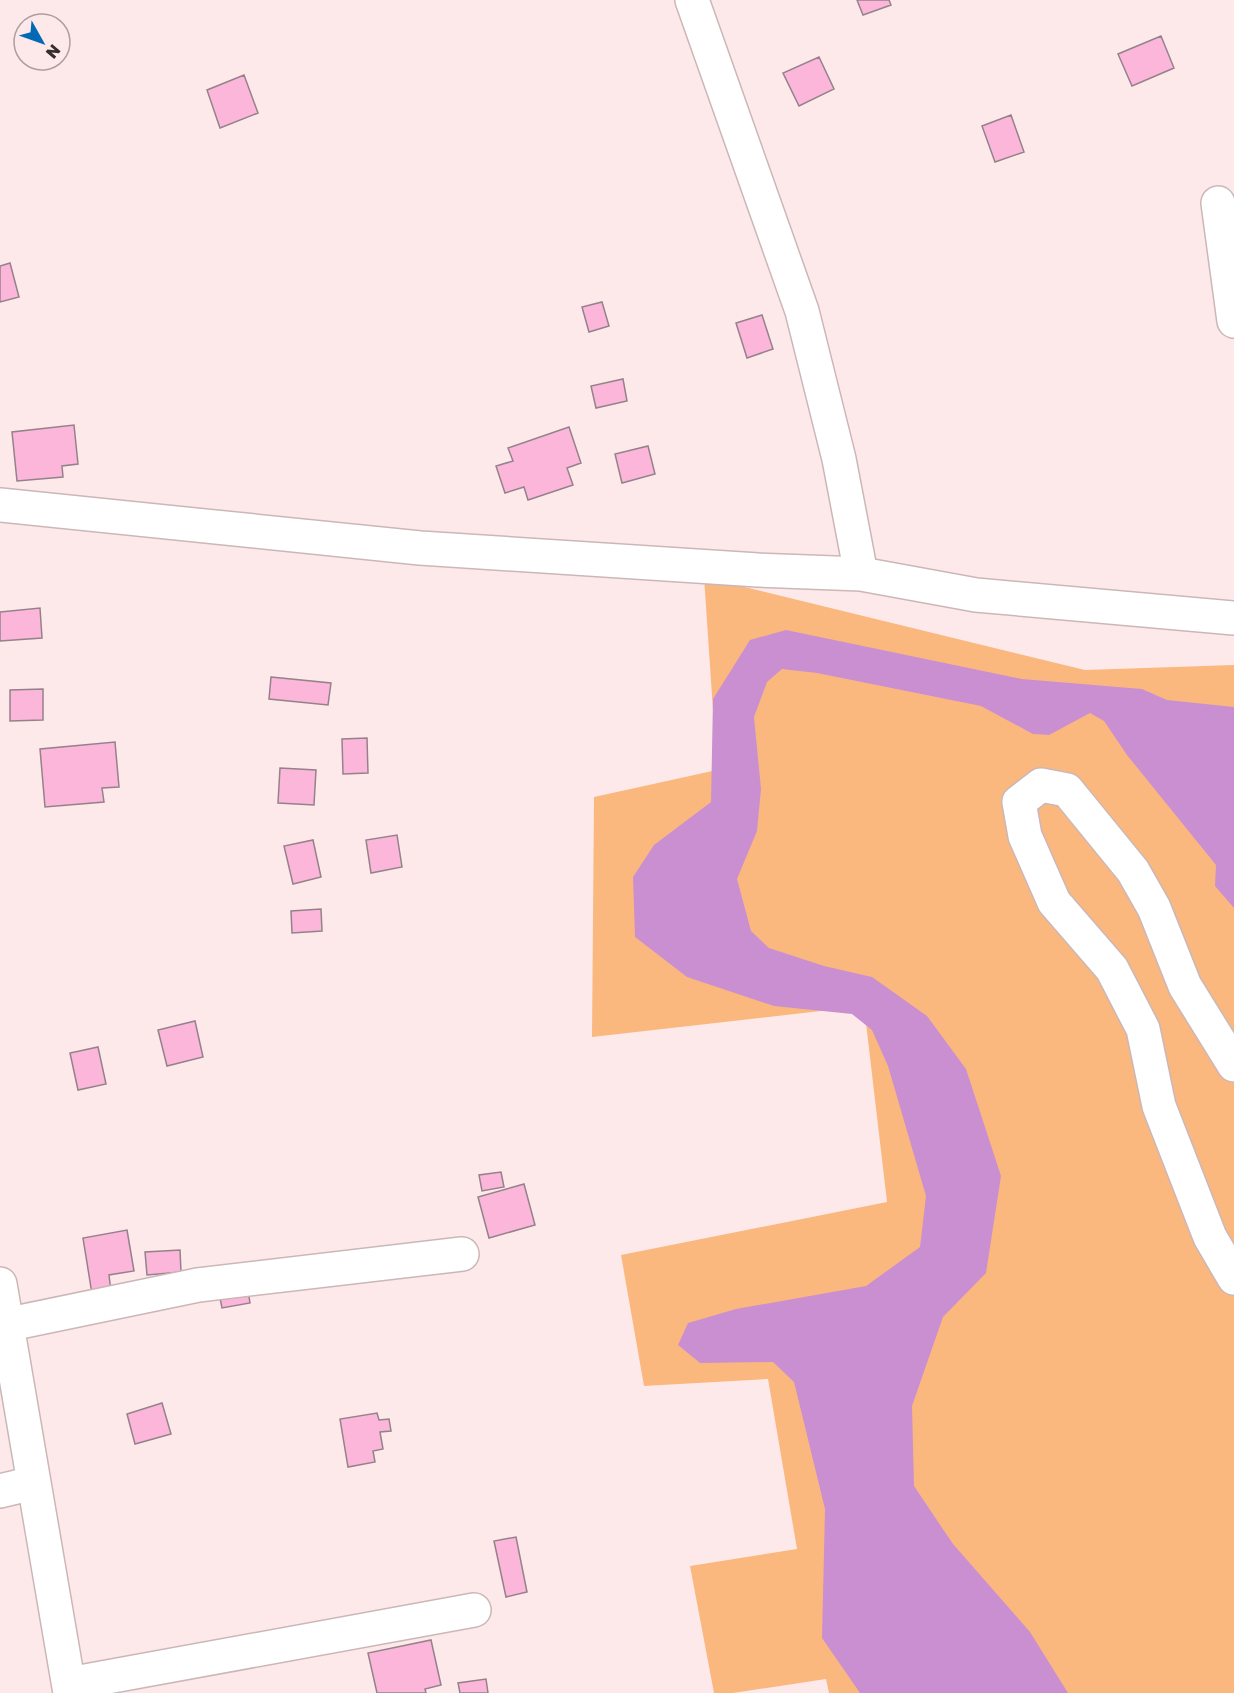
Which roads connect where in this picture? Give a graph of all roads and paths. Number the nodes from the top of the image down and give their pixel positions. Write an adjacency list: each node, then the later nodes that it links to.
1 (692, 0): 5 (street)
2 (1218, 203): 3 (street)
3 (1234, 321)
4 (0, 505): 5 (street)
5 (861, 574): 6 (street)
6 (1234, 618)
7 (1234, 1065): 9 (street)
8 (462, 1254): 11 (street)
9 (1234, 1278)
10 (0, 1284): 11 (street)
11 (3, 1325): 12 (street)
12 (33, 1483): 13 (street); 15 (street)
13 (0, 1491)
14 (474, 1610): 15 (street)
15 (70, 1689)

